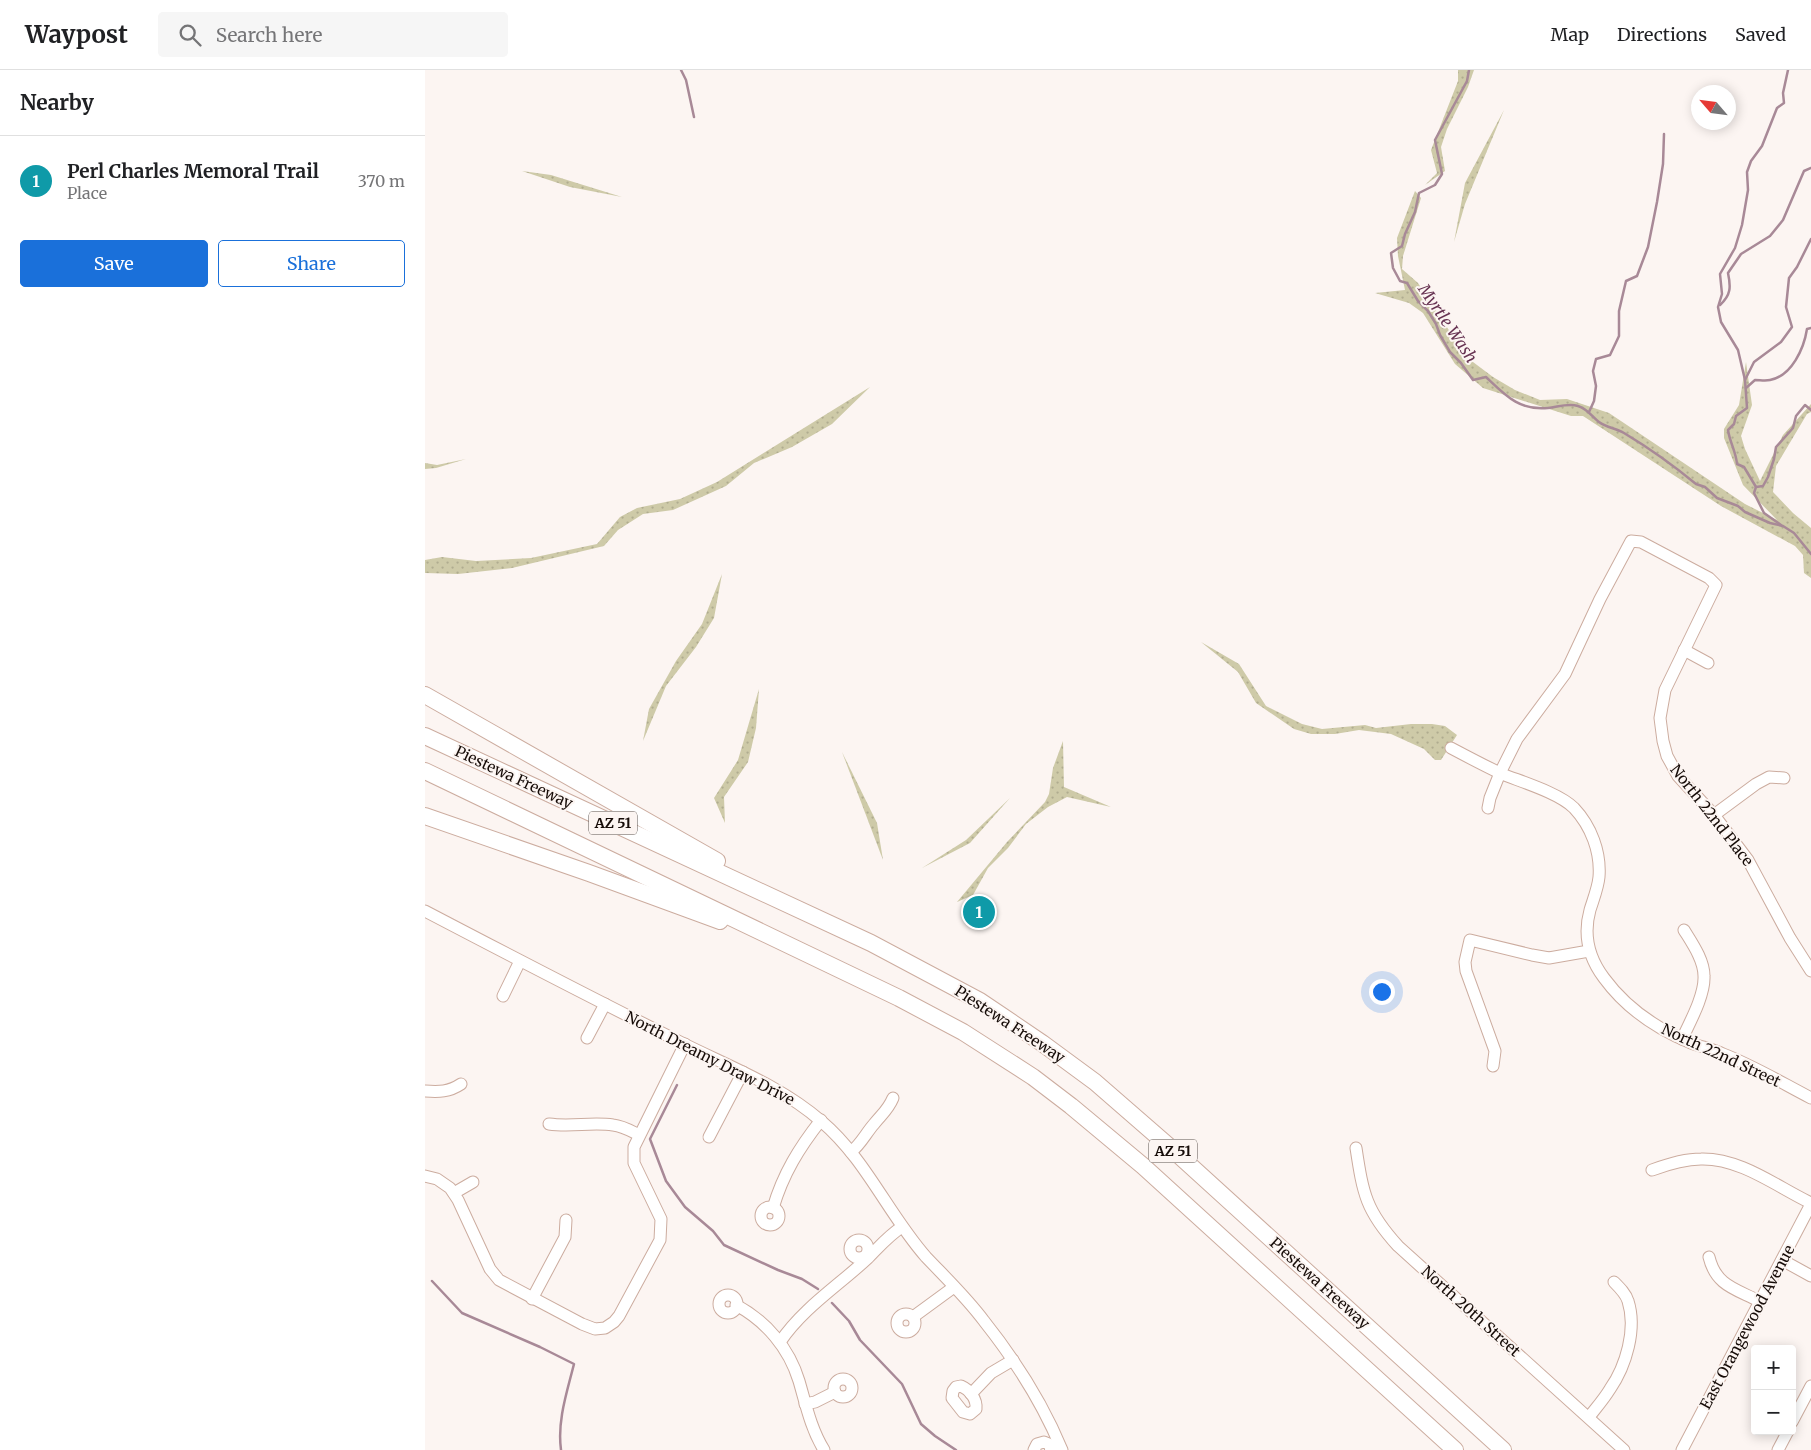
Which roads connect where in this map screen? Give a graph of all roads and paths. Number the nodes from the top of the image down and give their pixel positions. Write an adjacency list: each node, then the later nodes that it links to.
1 (1684, 650): 2 (street); 7 (street, North 22nd Place); 10 (street, North 22nd Place)
2 (1708, 664)
3 (425, 695): 12 (highway)
4 (425, 736): 12 (highway, Piestewa Freeway / AZ 51)
5 (1451, 748): 7 (street, North 22nd Street)
6 (425, 771): 15 (highway, Piestewa Freeway / AZ 51)
7 (1500, 773): 9 (street); 16 (street, North 22nd Street)
8 (1784, 778): 10 (street)
9 (1488, 808)
10 (1714, 815): 18 (street, North 22nd Place)
11 (425, 816): 15 (highway)
12 (801, 910): 66 (highway, Piestewa Freeway / AZ 51)
13 (425, 911): 17 (street, North Dreamy Draw Drive)
14 (1684, 930): 22 (street)
15 (791, 946): 65 (highway, Piestewa Freeway / AZ 51)
16 (1589, 950): 22 (street, North 22nd Street); 24 (street)
17 (520, 961): 19 (street); 20 (street, North Dreamy Draw Drive)
18 (1811, 971)
19 (503, 996)
20 (605, 1004): 21 (street); 23 (street, North Dreamy Draw Drive)
21 (587, 1038)
22 (1682, 1039): 29 (street, North 22nd Street)
23 (685, 1044): 25 (street, North Dreamy Draw Drive); 32 (street)
24 (1493, 1066)
25 (743, 1072): 30 (street, North Dreamy Draw Drive); 33 (street)
26 (461, 1084): 27 (street)
27 (425, 1091)
28 (893, 1098): 35 (street)
29 (1811, 1098)
30 (821, 1120): 35 (street, North Dreamy Draw Drive); 41 (street)
31 (549, 1124): 32 (street)
32 (639, 1135): 49 (street)
33 (709, 1137)
34 (1356, 1148): 60 (street, North 20th Street)
35 (851, 1152): 43 (street, North Dreamy Draw Drive)
36 (1652, 1170): 40 (street)
37 (425, 1176): 39 (street)
38 (473, 1182): 39 (street)
39 (454, 1193): 49 (street)
40 (1811, 1203): 45 (street, East Orangewood Avenue)
41 (773, 1208)
42 (566, 1220): 49 (street)
43 (902, 1227): 48 (street, North Dreamy Draw Drive); 53 (street)
44 (1709, 1257): 50 (street)
45 (1781, 1260): 46 (street); 50 (street, East Orangewood Avenue)
46 (1811, 1276)
47 (1614, 1282): 60 (street)
48 (954, 1287): 52 (street); 54 (street, North Dreamy Draw Drive)
49 (532, 1299)
50 (1759, 1301): 68 (street, East Orangewood Avenue)
51 (736, 1305): 53 (street)
52 (913, 1317)
53 (780, 1342): 58 (street)
54 (1013, 1360): 57 (street); 62 (street, North Dreamy Draw Drive)
55 (1811, 1386): 59 (street)
56 (835, 1392): 58 (street)
57 (971, 1394)
58 (805, 1404): 63 (street)
59 (1796, 1414)
60 (1589, 1416): 67 (street, North 20th Street)
61 (1786, 1435): 69 (street)
62 (1056, 1448): 64 (street)
63 (824, 1450)
64 (1034, 1450)
65 (1455, 1450)
66 (1503, 1450)
67 (1624, 1450)
68 (1682, 1450)
69 (1778, 1450)

